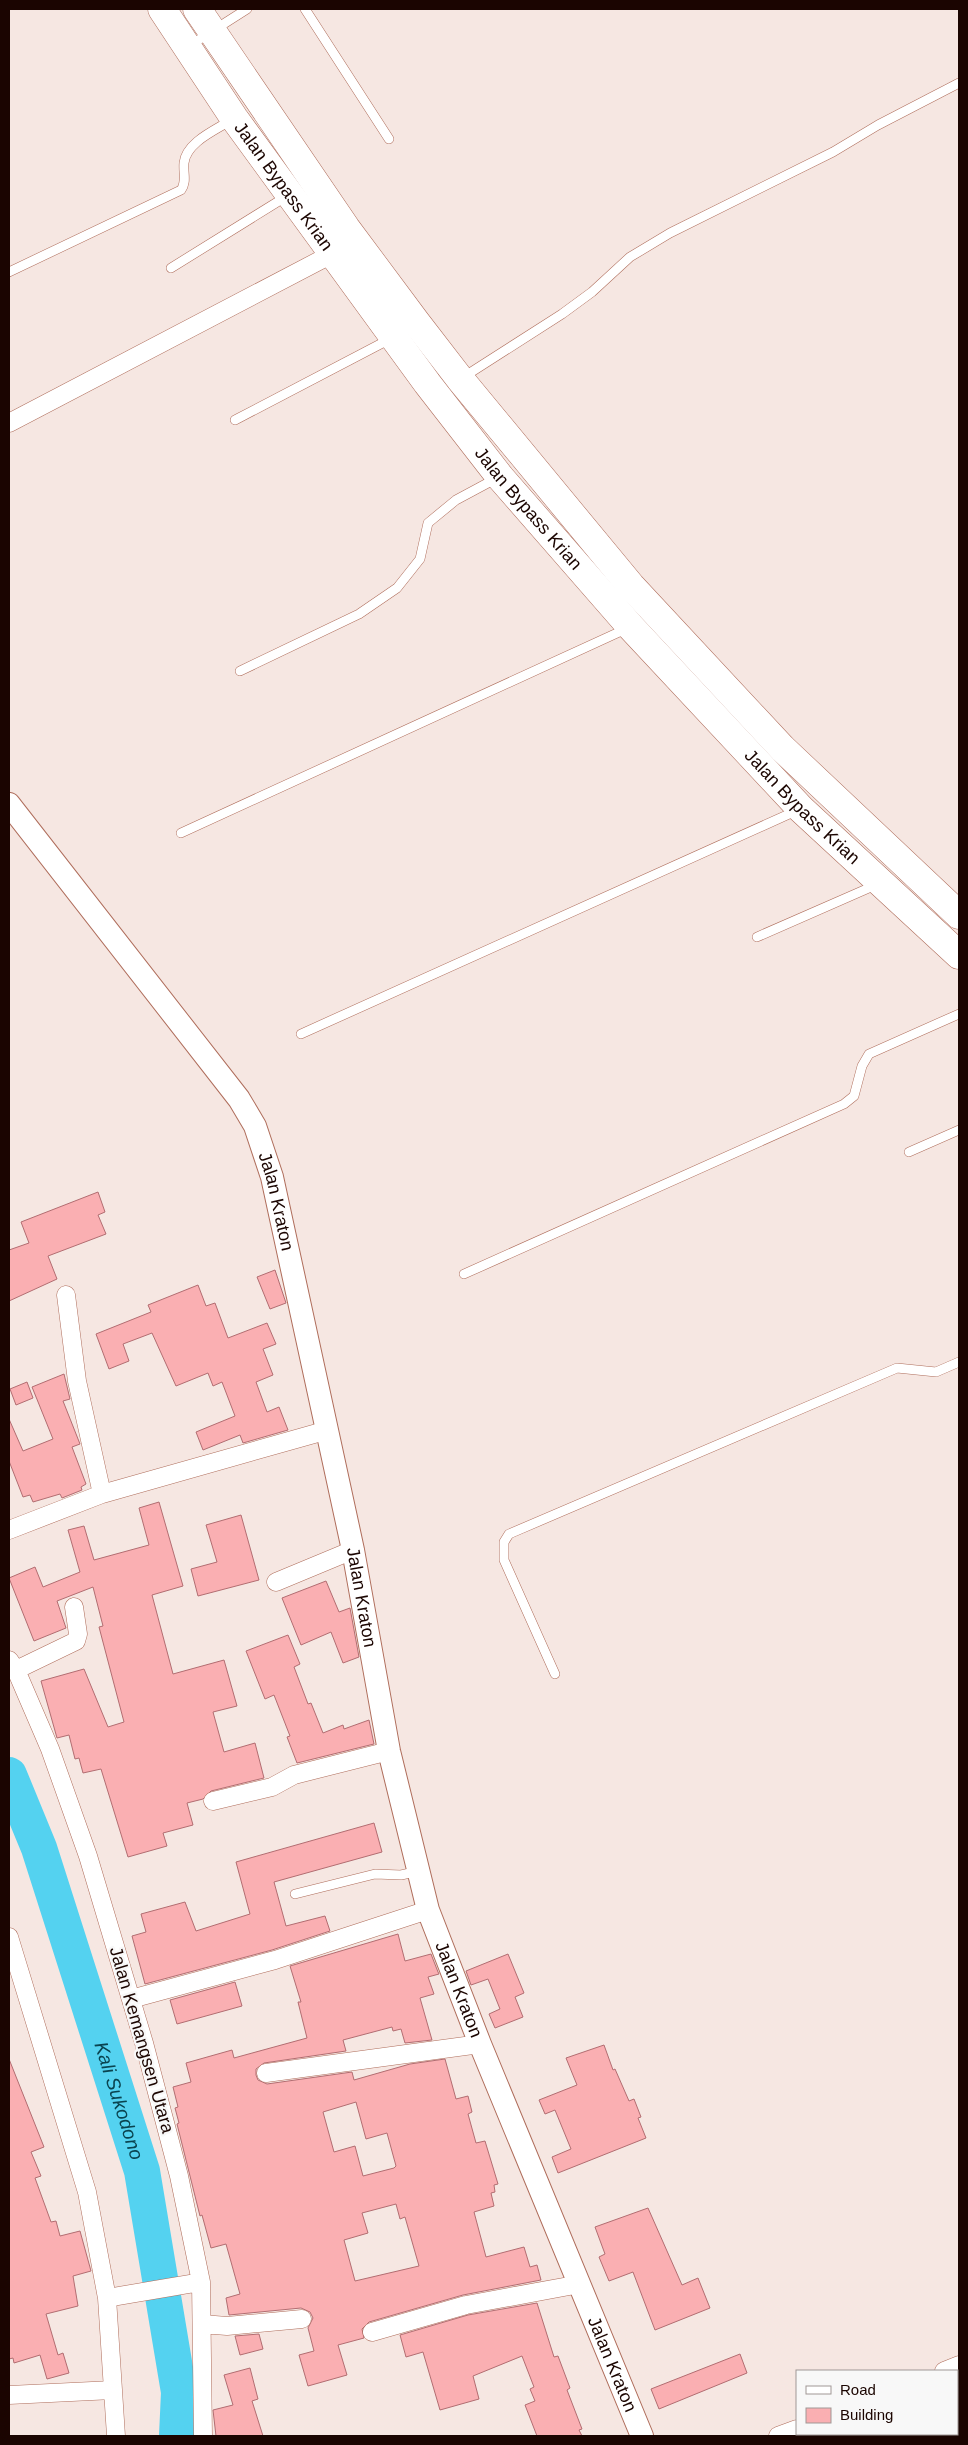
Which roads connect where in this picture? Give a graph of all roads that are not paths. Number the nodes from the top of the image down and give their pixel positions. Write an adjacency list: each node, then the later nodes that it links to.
1 (162, 9): 5 (highway, Jalan Bypass Krian)
2 (248, 9): 4 (lane)
3 (305, 9): 8 (lane)
4 (204, 20): 5 (lane); 14 (highway, Jalan Bypass Krian)
5 (187, 48): 7 (highway, Jalan Bypass Krian)
6 (959, 83): 14 (lane)
7 (234, 118): 9 (highway, Jalan Bypass Krian); 12 (lane)
8 (389, 140)
9 (289, 194): 10 (highway, Jalan Bypass Krian); 11 (lane)
10 (332, 254): 13 (highway, Jalan Bypass Krian); 16 (street)
11 (171, 268)
12 (9, 272)
13 (395, 336): 15 (lane); 17 (highway, Jalan Bypass Krian)
14 (460, 379): 24 (highway, Jalan Bypass Krian)
15 (236, 420)
16 (9, 422)
17 (500, 477): 18 (highway, Jalan Bypass Krian); 19 (lane)
18 (630, 626): 21 (highway, Jalan Bypass Krian); 22 (lane)
19 (240, 671)
20 (9, 804): 34 (street, Jalan Kraton)
21 (800, 809): 23 (highway, Jalan Bypass Krian); 28 (lane)
22 (181, 833)
23 (881, 883): 25 (lane); 26 (highway, Jalan Bypass Krian)
24 (959, 915)
25 (757, 937)
26 (959, 955)
27 (959, 1014): 31 (lane)
28 (301, 1034)
29 (959, 1130): 30 (lane)
30 (909, 1152)
31 (464, 1274)
32 (66, 1295): 35 (street)
33 (959, 1362): 41 (lane)
34 (328, 1430): 35 (street); 37 (street, Jalan Kraton)
35 (102, 1494): 36 (street)
36 (9, 1530)
37 (353, 1550): 38 (street); 42 (street, Jalan Kraton)
38 (276, 1582)
39 (74, 1607): 40 (street)
40 (12, 1665): 48 (street, Jalan Kemangsen Utara)
41 (555, 1674)
42 (389, 1750): 43 (street); 44 (street, Jalan Kraton)
43 (213, 1801)
44 (420, 1871): 45 (lane); 46 (street, Jalan Kraton)
45 (295, 1894)
46 (428, 1910): 48 (street); 49 (street, Jalan Kraton)
47 (9, 1937): 53 (street)
48 (132, 1999): 51 (street, Jalan Kemangsen Utara)
49 (480, 2044): 50 (street); 52 (street, Jalan Kraton)
50 (266, 2073)
51 (201, 2282): 53 (street); 55 (street, Jalan Kemangsen Utara)
52 (580, 2284): 56 (street); 64 (street, Jalan Kraton)
53 (115, 2296): 59 (street)
54 (302, 2319): 55 (street)
55 (202, 2324): 63 (street, Jalan Kemangsen Utara)
56 (372, 2332)
57 (959, 2365): 58 (street)
58 (946, 2370)
59 (114, 2390): 60 (street); 62 (street)
60 (9, 2395)
61 (796, 2429): 65 (street)
62 (116, 2436)
63 (203, 2436)
64 (642, 2436)
65 (778, 2436)

